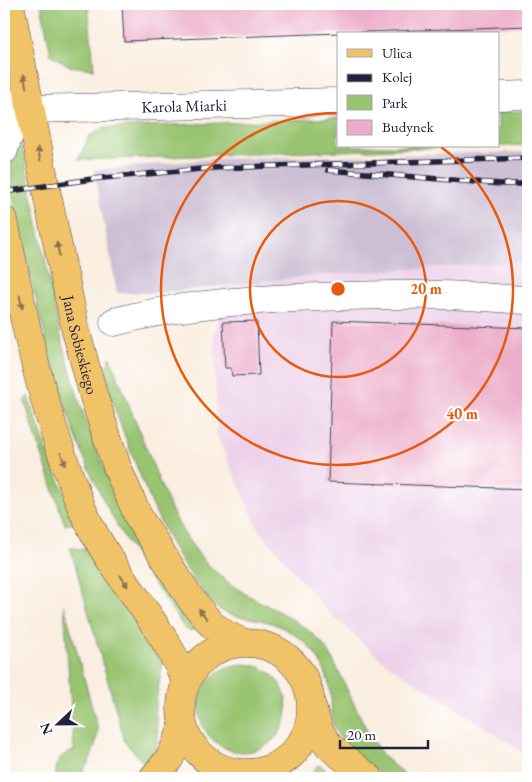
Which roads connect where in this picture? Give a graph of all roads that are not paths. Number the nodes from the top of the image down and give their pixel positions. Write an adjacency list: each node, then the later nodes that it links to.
1 (10, 4): 6 (main road, Jana Sobieskiego, one-way to 1)
2 (528, 95): 3 (street)
3 (500, 96)
4 (4, 102): 6 (street, Karola Miarki)
5 (337, 102): 6 (street, Karola Miarki)
6 (30, 109): 7 (street); 11 (main road, Jana Sobieskiego, one-way to 6)
7 (4, 150)
8 (4, 220): 12 (main road, one-way to 12)
9 (528, 300): 10 (street)
10 (114, 322)
11 (242, 642): 12 (main road); 13 (main road)
12 (186, 682): 14 (main road)
13 (312, 707): 15 (main road); 19 (main road)
14 (183, 727): 16 (main road); 17 (main road)
15 (269, 770): 16 (main road); 18 (main road)
16 (230, 776)
17 (153, 778)
18 (300, 778)
19 (369, 778)

